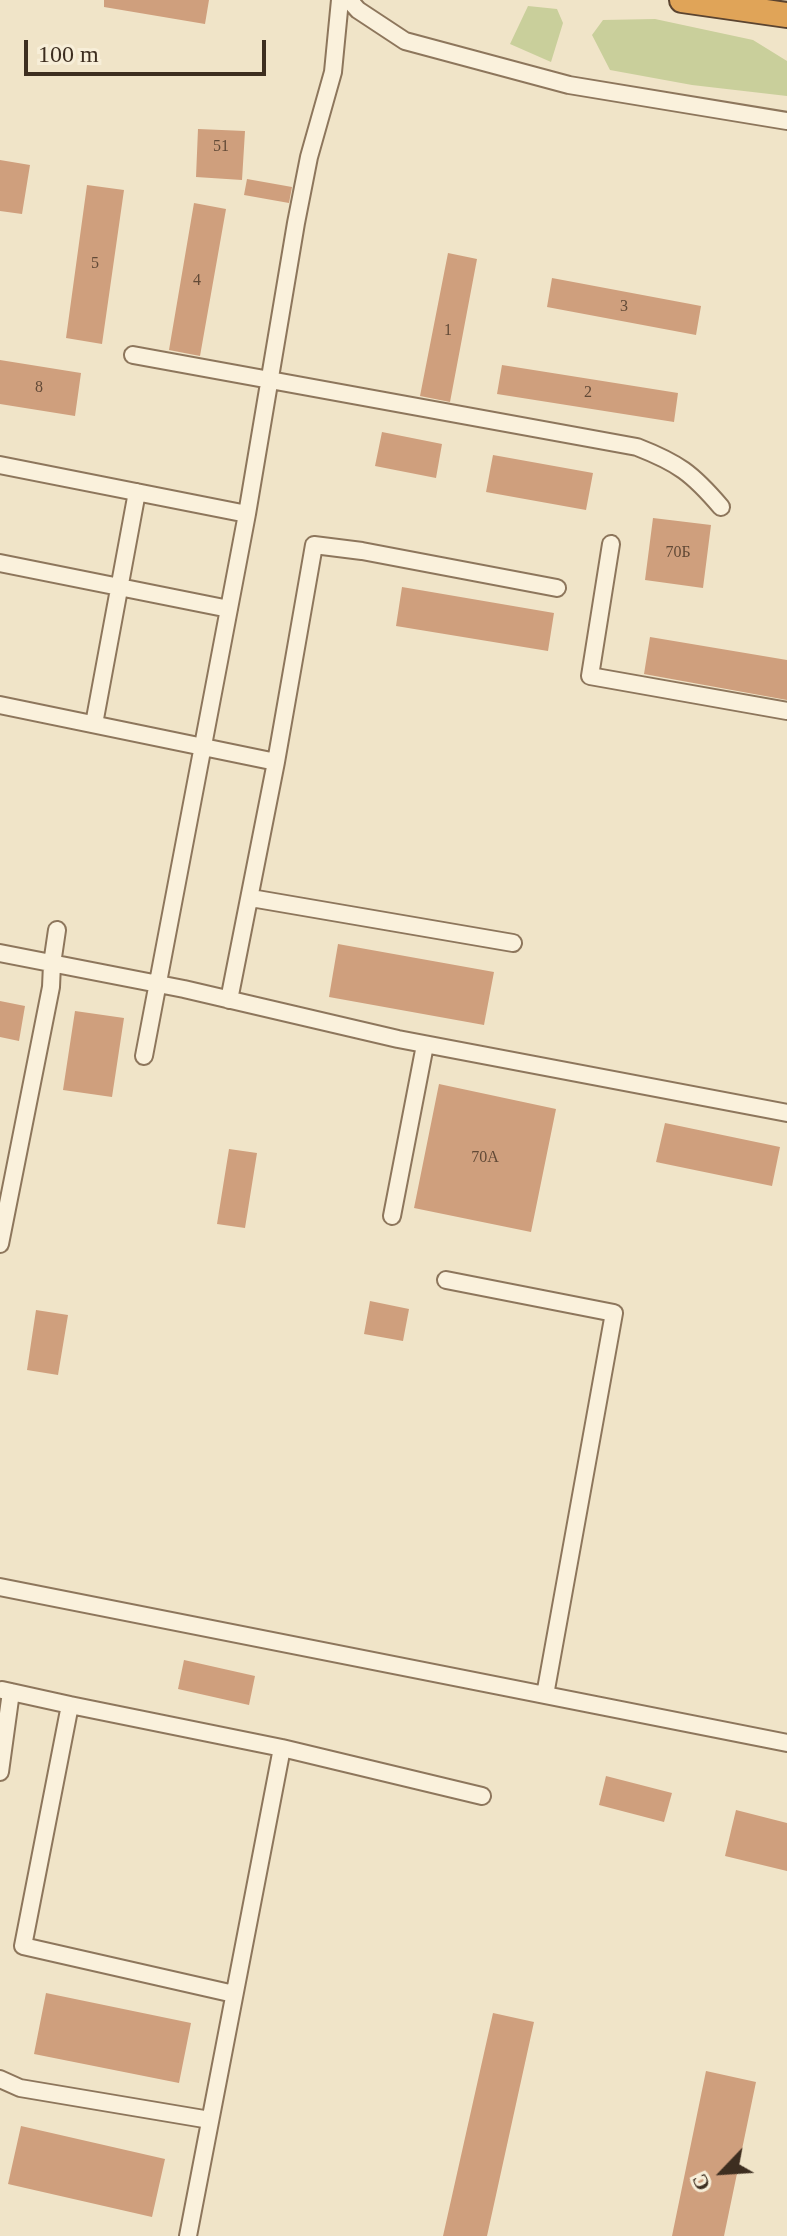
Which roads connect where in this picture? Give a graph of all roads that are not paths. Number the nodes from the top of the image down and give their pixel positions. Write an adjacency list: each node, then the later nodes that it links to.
1 (340, 0): 7 (street)
2 (349, 0): 5 (street)
3 (682, 0): 4 (highway)
4 (787, 15)
5 (787, 121)
6 (133, 355): 7 (street)
7 (271, 379): 10 (street); 11 (street)
8 (0, 465): 9 (street)
9 (137, 492): 11 (street); 14 (street)
10 (721, 507)
11 (247, 514): 16 (street)
12 (611, 544): 18 (street)
13 (0, 563): 14 (street)
14 (120, 587): 16 (street); 19 (street)
15 (557, 588): 21 (street)
16 (229, 609): 20 (street)
17 (0, 705): 19 (street)
18 (787, 711)
19 (94, 724): 20 (street)
20 (202, 747): 21 (street); 27 (street)
21 (276, 762): 22 (street)
22 (251, 898): 24 (street); 28 (street)
23 (57, 930): 26 (street)
24 (513, 943)
25 (0, 953): 26 (street)
26 (52, 964): 27 (street); 32 (street)
27 (156, 984): 28 (street); 30 (street)
28 (229, 1000): 29 (street)
29 (425, 1045): 31 (street); 33 (street)
30 (144, 1056)
31 (787, 1113)
32 (6, 1189): 34 (street)
33 (392, 1216)
34 (0, 1244)
35 (446, 1280): 38 (street)
36 (0, 1587): 38 (street)
37 (5, 1691): 39 (street); 42 (street)
38 (545, 1695): 40 (street)
39 (70, 1705): 41 (street); 44 (street)
40 (787, 1743)
41 (282, 1748): 43 (street); 44 (street)
42 (0, 1772)
43 (482, 1796)
44 (234, 1994): 46 (street)
45 (0, 2079): 46 (street)
46 (210, 2120): 47 (street)
47 (188, 2236)

